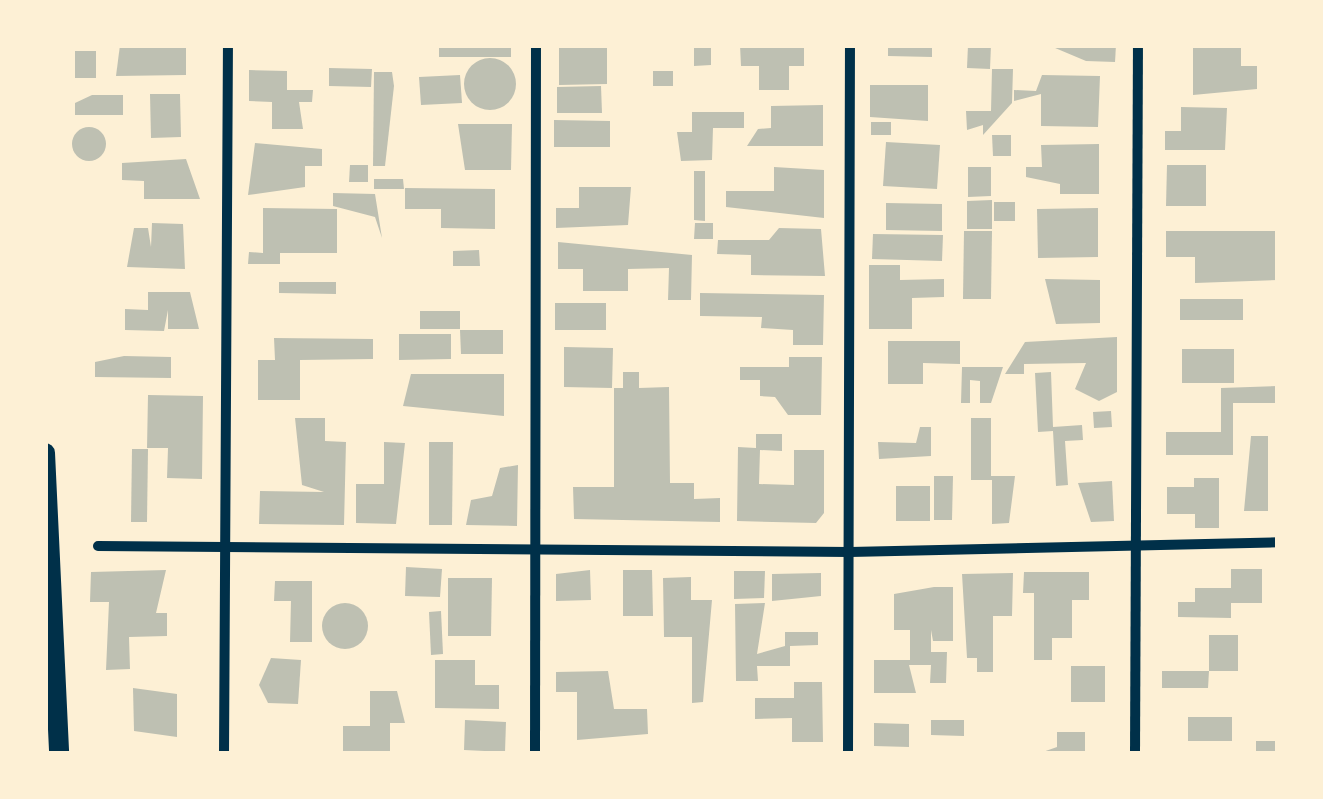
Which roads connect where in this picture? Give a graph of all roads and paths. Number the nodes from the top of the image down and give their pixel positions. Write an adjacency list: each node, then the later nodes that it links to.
1 (228, 45): 9 (street)
2 (536, 45): 10 (street)
3 (850, 45): 11 (street)
4 (1138, 45): 7 (street)
5 (45, 453): 12 (main road)
6 (1278, 542): 7 (street)
7 (1133, 543): 11 (street); 16 (street)
8 (98, 546): 9 (street)
9 (226, 546): 10 (street); 13 (street)
10 (536, 549): 11 (street); 14 (street)
11 (850, 552): 15 (street)
12 (60, 754)
13 (224, 754)
14 (536, 754)
15 (848, 754)
16 (1135, 754)

